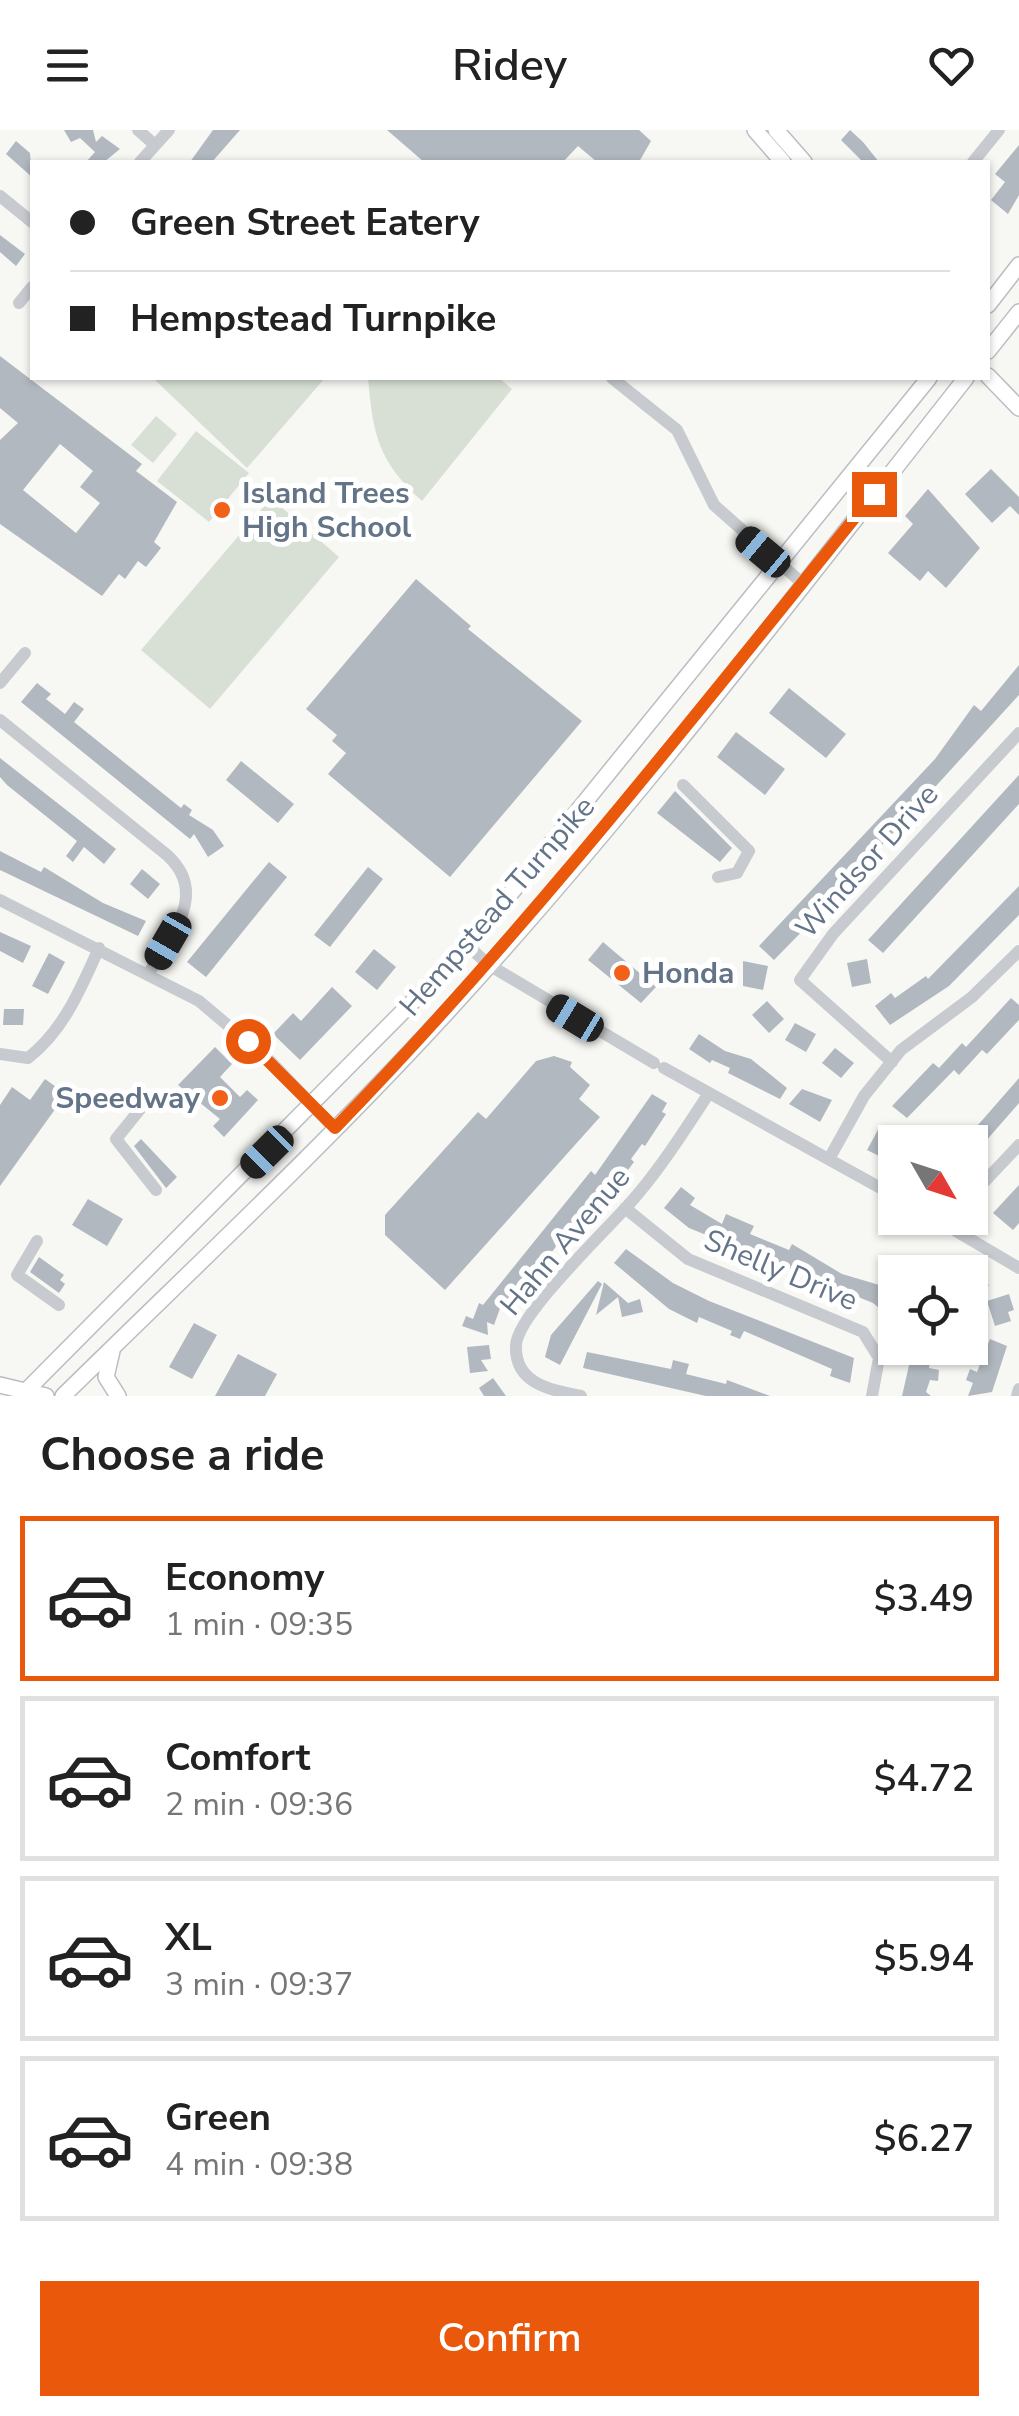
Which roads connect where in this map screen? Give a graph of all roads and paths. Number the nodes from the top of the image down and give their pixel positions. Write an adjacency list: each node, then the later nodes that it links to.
1 (138, 130): 6 (street)
2 (169, 130): 6 (street)
3 (755, 130): 8 (main road)
4 (776, 130): 9 (main road)
5 (999, 130): 10 (street)
6 (155, 146): 7 (street)
7 (142, 160)
8 (781, 160)
9 (802, 160)
10 (975, 160)
11 (0, 196): 12 (street)
12 (30, 220)
13 (1019, 265): 15 (main road)
14 (30, 289): 16 (street)
15 (990, 301)
16 (19, 303)
17 (1019, 312): 18 (main road)
18 (990, 348)
19 (990, 378): 23 (main road)
20 (614, 380): 24 (street)
21 (928, 380): 24 (main road, Hempstead Turnpike)
22 (964, 380): 25 (main road, Hempstead Turnpike)
23 (1019, 408)
24 (779, 565): 25 (street); 33 (main road, Hempstead Turnpike)
25 (802, 583): 36 (main road, Hempstead Turnpike)
26 (25, 653): 27 (street)
27 (0, 683)
28 (0, 720): 37 (street)
29 (1019, 733): 39 (street, Windsor Drive)
30 (682, 786): 31 (street)
31 (718, 877)
32 (0, 900): 34 (street)
33 (468, 946): 36 (street); 41 (main road, Hempstead Turnpike)
34 (100, 948): 37 (street); 38 (street)
35 (1019, 950): 39 (street)
36 (489, 965): 40 (street); 43 (main road, Hempstead Turnpike)
37 (149, 972): 41 (street)
38 (0, 1054)
39 (892, 1062): 45 (street)
40 (708, 1093): 45 (street); 49 (street, Hahn Avenue)
41 (313, 1106): 43 (street); 56 (main road, Hempstead Turnpike)
42 (141, 1108): 48 (street)
43 (335, 1128): 54 (main road, Hempstead Turnpike)
44 (1019, 1145): 46 (street)
45 (829, 1158): 47 (street)
46 (988, 1177)
47 (878, 1186)
48 (156, 1190)
49 (625, 1208): 60 (street, Hahn Avenue); 61 (street, Shelly Drive)
50 (971, 1235): 52 (street)
51 (36, 1241): 53 (street)
52 (1019, 1268)
53 (59, 1305)
54 (115, 1345): 58 (main road, Hempstead Turnpike); 59 (main road)
55 (0, 1385): 56 (main road)
56 (24, 1394): 57 (main road)
57 (46, 1396)
58 (63, 1396)
59 (118, 1396)
60 (581, 1396)
61 (872, 1396)

